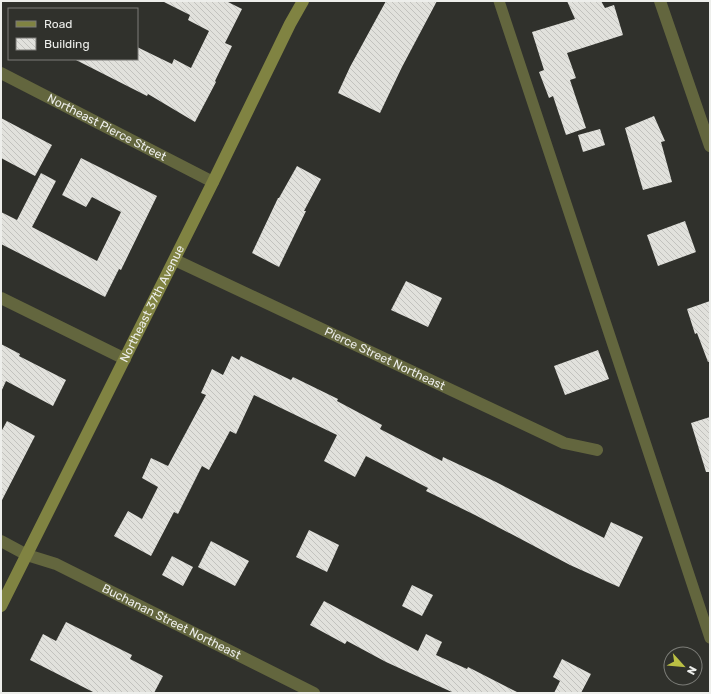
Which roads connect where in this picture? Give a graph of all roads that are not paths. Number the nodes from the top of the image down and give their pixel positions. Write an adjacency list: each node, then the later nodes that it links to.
1 (304, 1): 6 (street, Northeast 37th Avenue)
2 (499, 1): 14 (lane)
3 (660, 1): 5 (street)
4 (1, 73): 6 (street, Northeast Pierce Street)
5 (710, 146)
6 (213, 182): 7 (street, Northeast 37th Avenue)
7 (175, 260): 9 (street, Northeast 37th Avenue); 10 (street, Pierce Street Northeast)
8 (1, 298): 9 (street)
9 (125, 359): 12 (street, Northeast 37th Avenue)
10 (597, 450)
11 (1, 541): 12 (street, Buchanan Street Northeast)
12 (27, 555): 13 (street, Northeast 37th Avenue); 15 (street, Buchanan Street Northeast)
13 (1, 606)
14 (710, 638)
15 (314, 693)

